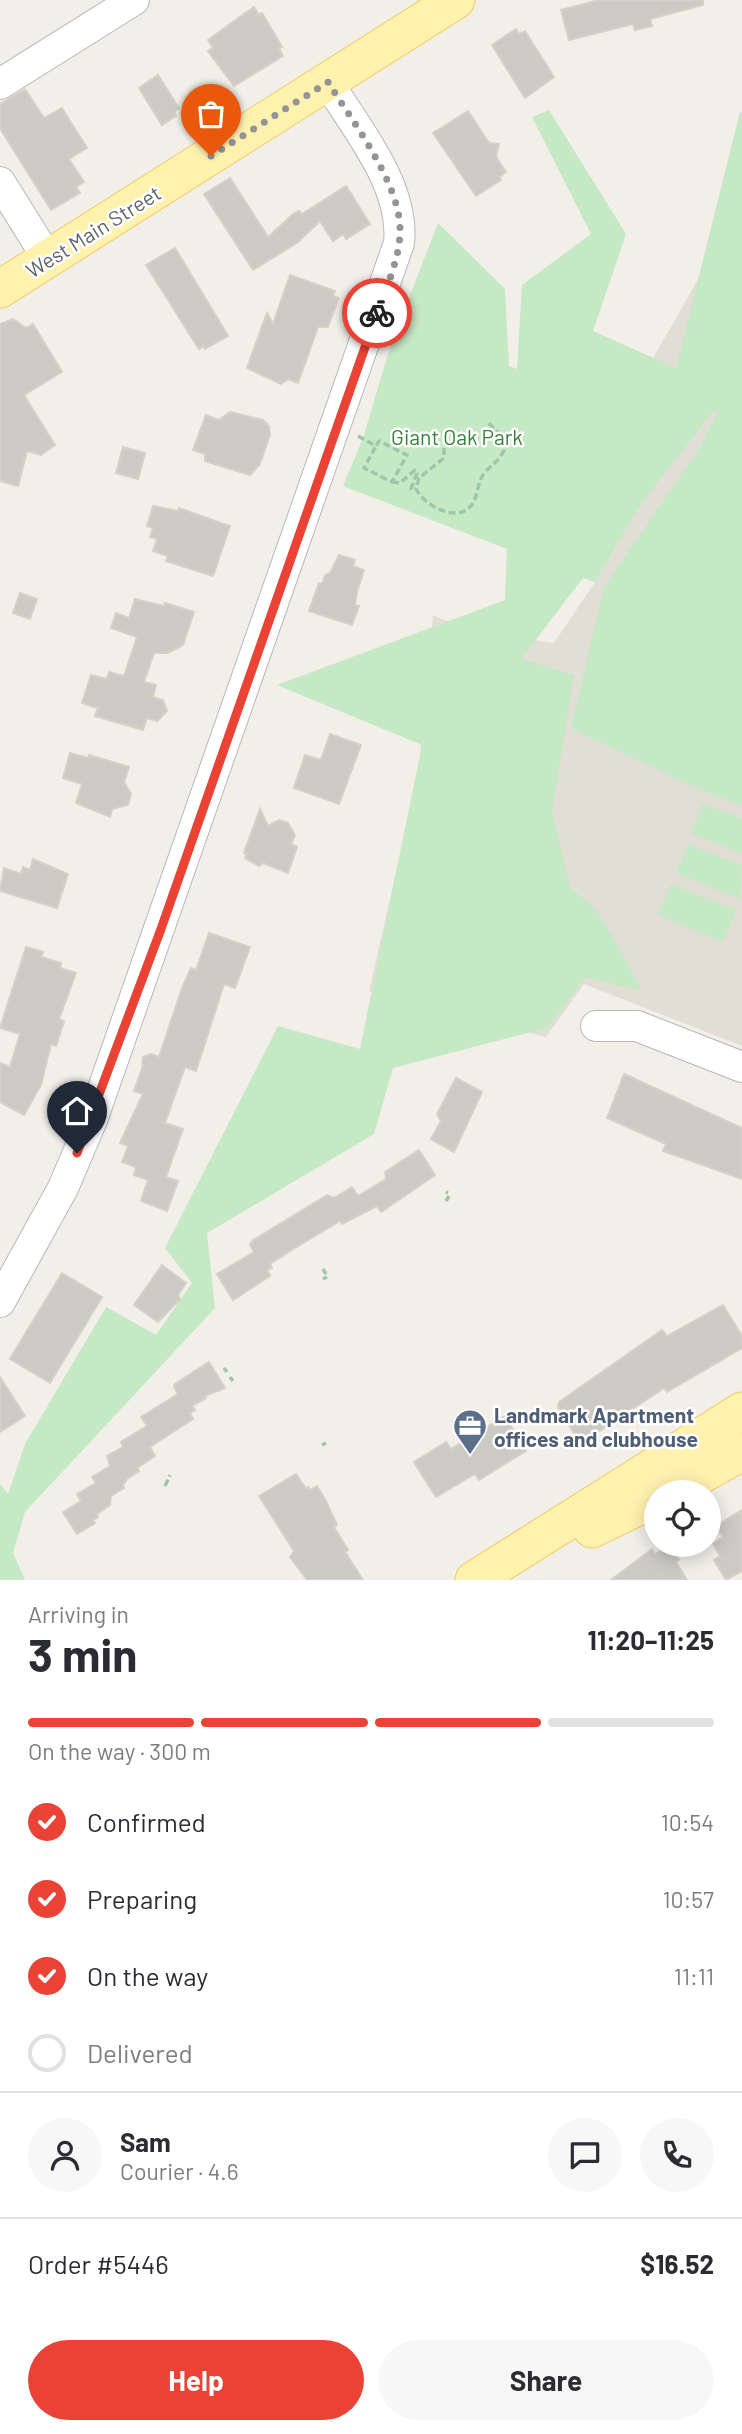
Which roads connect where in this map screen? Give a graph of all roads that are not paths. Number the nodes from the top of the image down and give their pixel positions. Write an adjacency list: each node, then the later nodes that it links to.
1 (134, 0): 4 (street)
2 (439, 4): 3 (main road, West Main Street)
3 (328, 82): 6 (main road, West Main Street); 10 (street)
4 (0, 85)
5 (0, 182): 6 (street)
6 (48, 259): 7 (main road, West Main Street)
7 (0, 289)
8 (596, 1026): 9 (street)
9 (742, 1067)
10 (0, 1302)
11 (742, 1411): 15 (main road)
12 (742, 1451): 13 (main road)
13 (691, 1480)
14 (644, 1504): 16 (main road)
15 (474, 1580)
16 (483, 1580)

